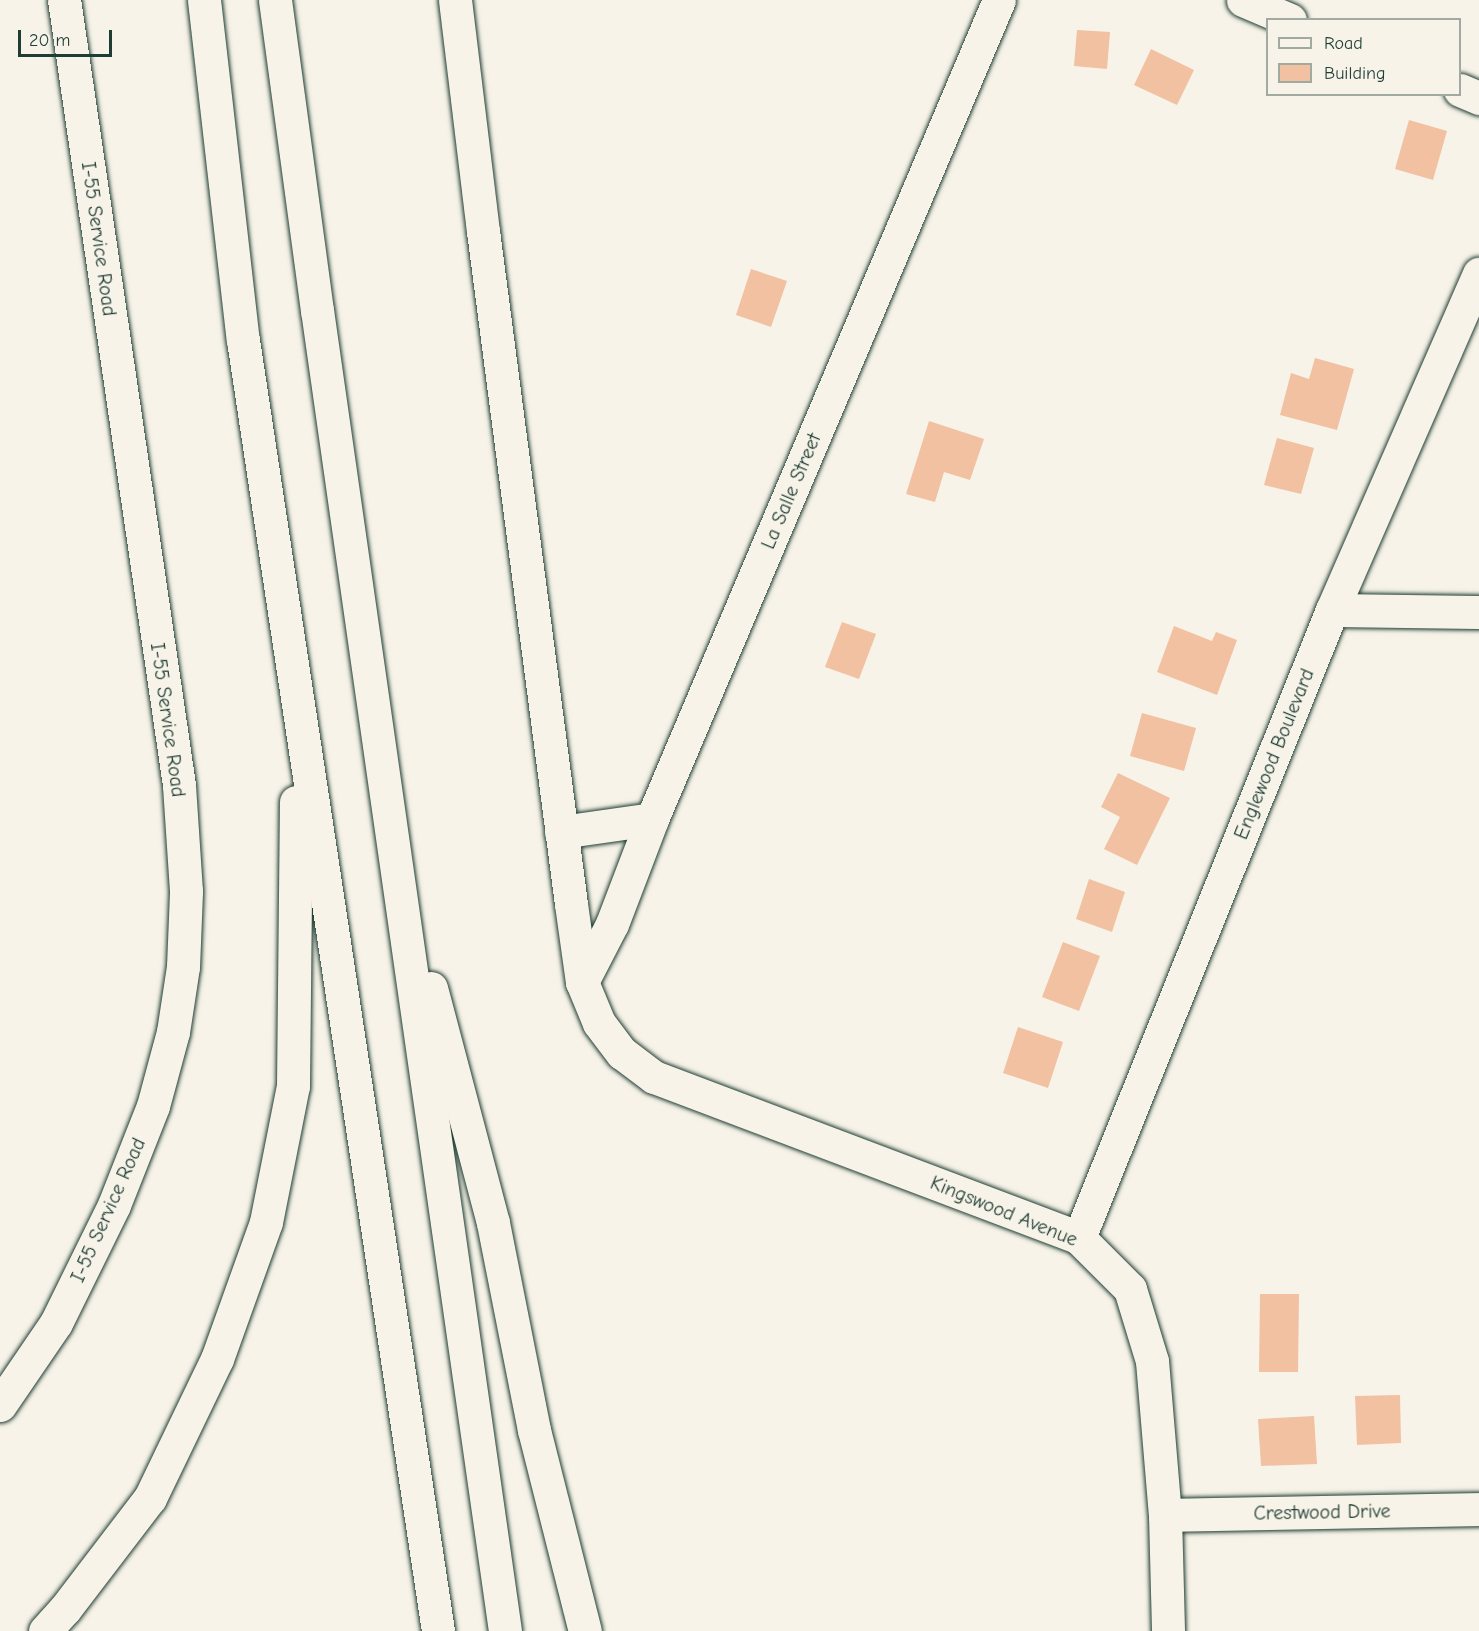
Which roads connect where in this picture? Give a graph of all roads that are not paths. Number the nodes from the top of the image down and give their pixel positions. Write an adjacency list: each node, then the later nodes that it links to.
1 (64, 0): 19 (main road, I-55 Service Road)
2 (204, 0): 13 (main road)
3 (275, 0): 16 (main road)
4 (455, 0): 15 (main road)
5 (999, 0): 14 (main road, La Salle Street)
6 (1243, 0): 7 (main road)
7 (1285, 18)
8 (1461, 90): 9 (main road)
9 (1479, 98)
10 (1479, 274): 11 (main road, Englewood Boulevard)
11 (1332, 610): 12 (main road); 18 (main road, Englewood Boulevard)
12 (1479, 612)
13 (297, 705): 22 (main road); 23 (main road)
14 (652, 819): 15 (main road); 17 (main road, La Salle Street)
15 (561, 832): 17 (main road)
16 (392, 840): 24 (main road); 25 (main road)
17 (582, 982): 18 (main road, Kingswood Avenue)
18 (1079, 1238): 21 (main road, Kingswood Avenue)
19 (0, 1405)
20 (1479, 1509): 21 (main road, Crestwood Drive)
21 (1165, 1515): 26 (main road, Kingswood Avenue)
22 (45, 1631)
23 (438, 1631)
24 (505, 1631)
25 (585, 1631)
26 (1168, 1631)

